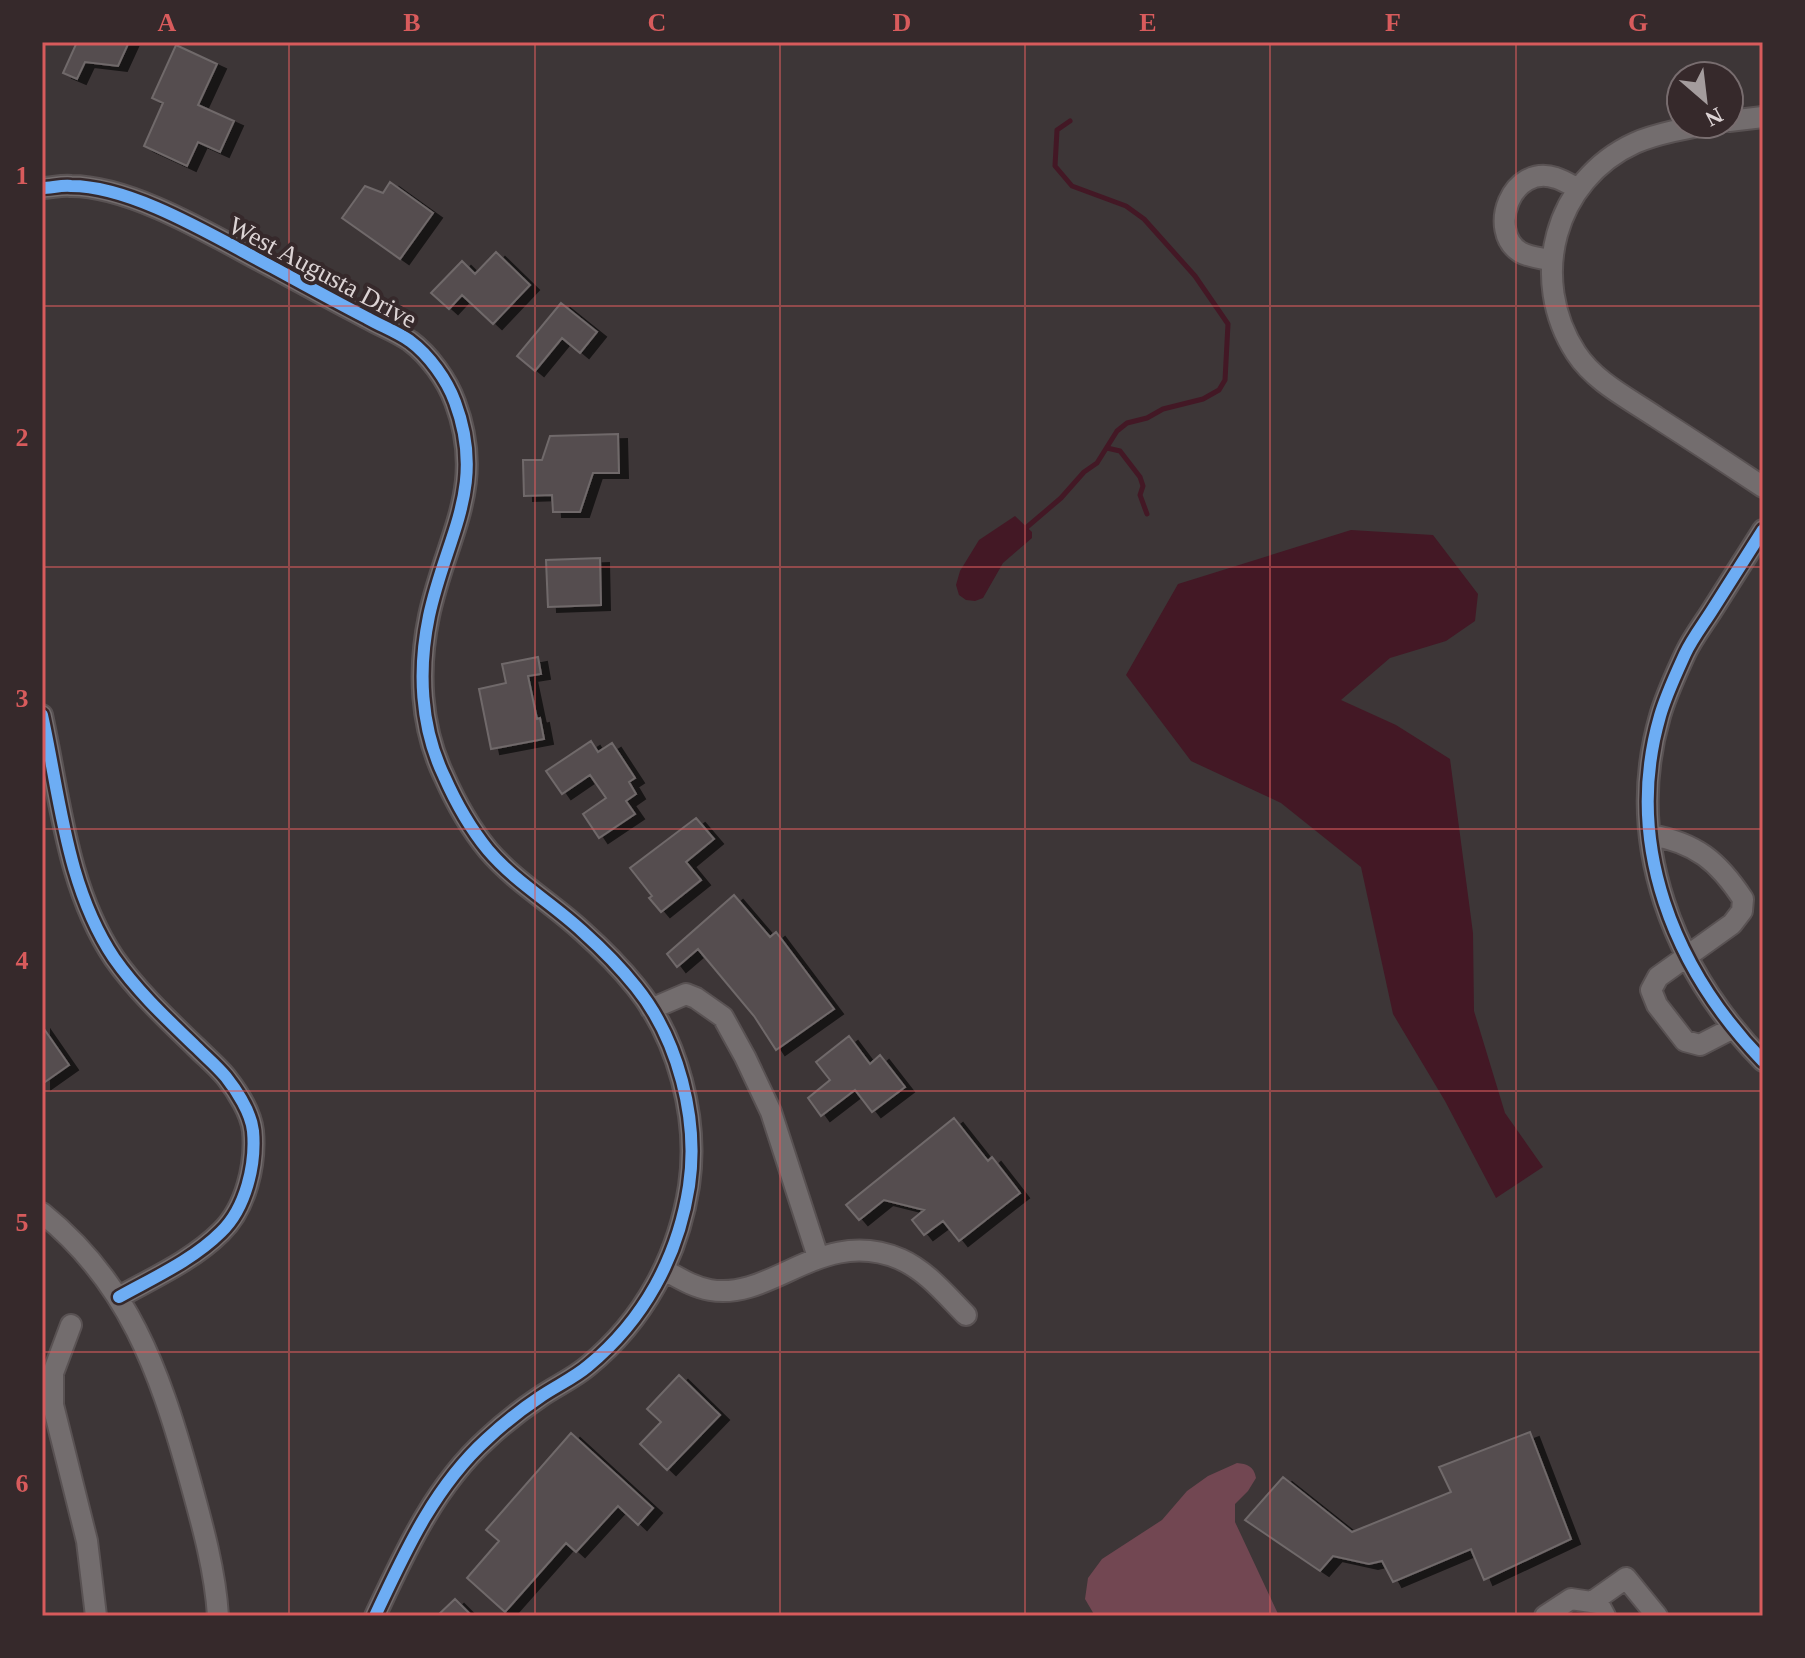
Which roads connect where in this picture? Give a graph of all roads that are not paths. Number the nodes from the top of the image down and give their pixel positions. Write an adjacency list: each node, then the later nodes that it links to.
1 (1665, 135): 3 (street)
2 (42, 188): 10 (street, West Augusta Drive)
3 (1578, 189): 4 (street); 4 (street)
4 (1550, 260): 5 (street)
5 (1763, 487)
6 (1763, 530): 8 (street)
7 (42, 715): 16 (street)
8 (1651, 835): 9 (street); 9 (street)
9 (1685, 957): 11 (street); 11 (street)
10 (651, 1009): 14 (street); 15 (street, West Augusta Drive)
11 (1733, 1028): 12 (street)
12 (1763, 1061)
13 (42, 1213): 16 (street)
14 (818, 1257): 15 (street); 17 (street)
15 (664, 1270): 22 (street, West Augusta Drive)
16 (119, 1297): 21 (street)
17 (966, 1315)
18 (71, 1325): 20 (street)
19 (1599, 1609): 23 (street); 24 (street)
20 (96, 1616)
21 (218, 1616)
22 (375, 1616)
23 (1545, 1616)
24 (1657, 1616)

